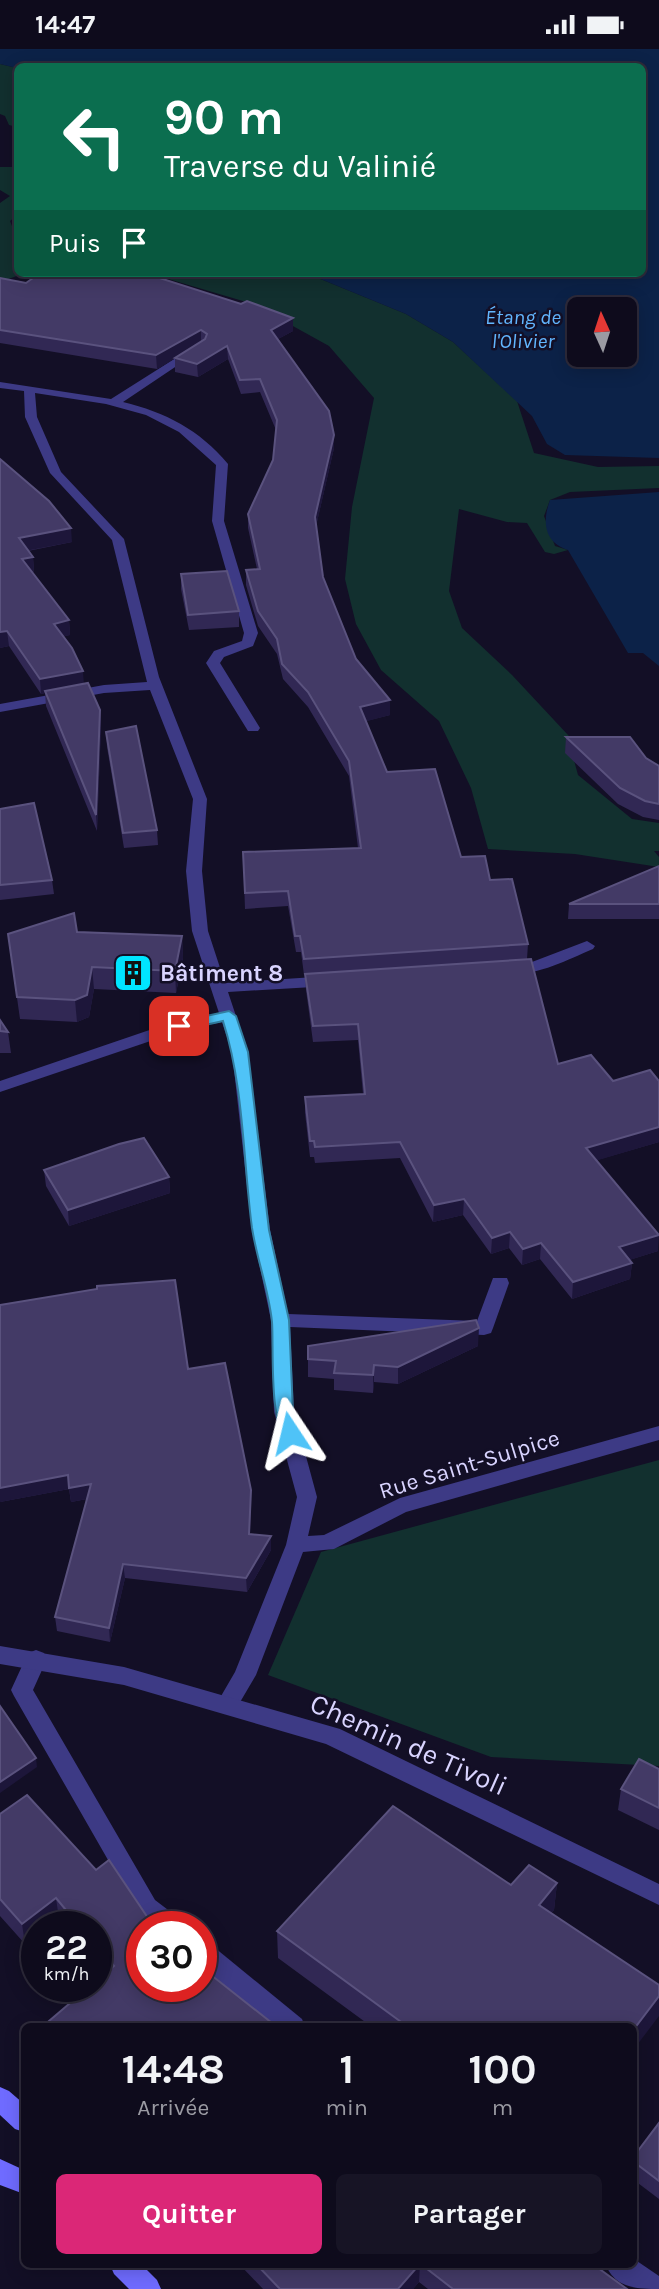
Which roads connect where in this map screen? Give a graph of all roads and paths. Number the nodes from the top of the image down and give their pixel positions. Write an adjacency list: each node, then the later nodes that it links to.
1 (200, 348): 4 (street)
2 (0, 385): 3 (street)
3 (29, 389): 4 (street); 5 (street)
4 (111, 404): 7 (street)
5 (155, 687): 6 (street); 11 (street)
6 (0, 708)
7 (253, 728)
8 (587, 946): 9 (street)
9 (494, 970)
10 (343, 980): 11 (street)
11 (219, 988): 12 (street)
12 (229, 1016): 13 (street); 15 (street)
13 (0, 1087)
14 (500, 1283): 15 (street)
15 (280, 1320): 17 (street)
16 (659, 1433): 17 (street, Rue Saint-Sulpice)
17 (296, 1545): 20 (street)
18 (0, 1654): 19 (street, Chemin de Tivoli)
19 (36, 1659): 20 (street, Chemin de Tivoli); 22 (street)
20 (228, 1703): 21 (street, Chemin de Tivoli)
21 (659, 1895)
22 (152, 1911)
23 (217, 1964): 24 (street)
24 (288, 2023)
25 (0, 2099): 26 (main road)
26 (21, 2117)
27 (0, 2172): 28 (main road)
28 (21, 2181)
29 (126, 2268): 31 (main road)
30 (624, 2268): 32 (street)
31 (148, 2289)
32 (655, 2289)

